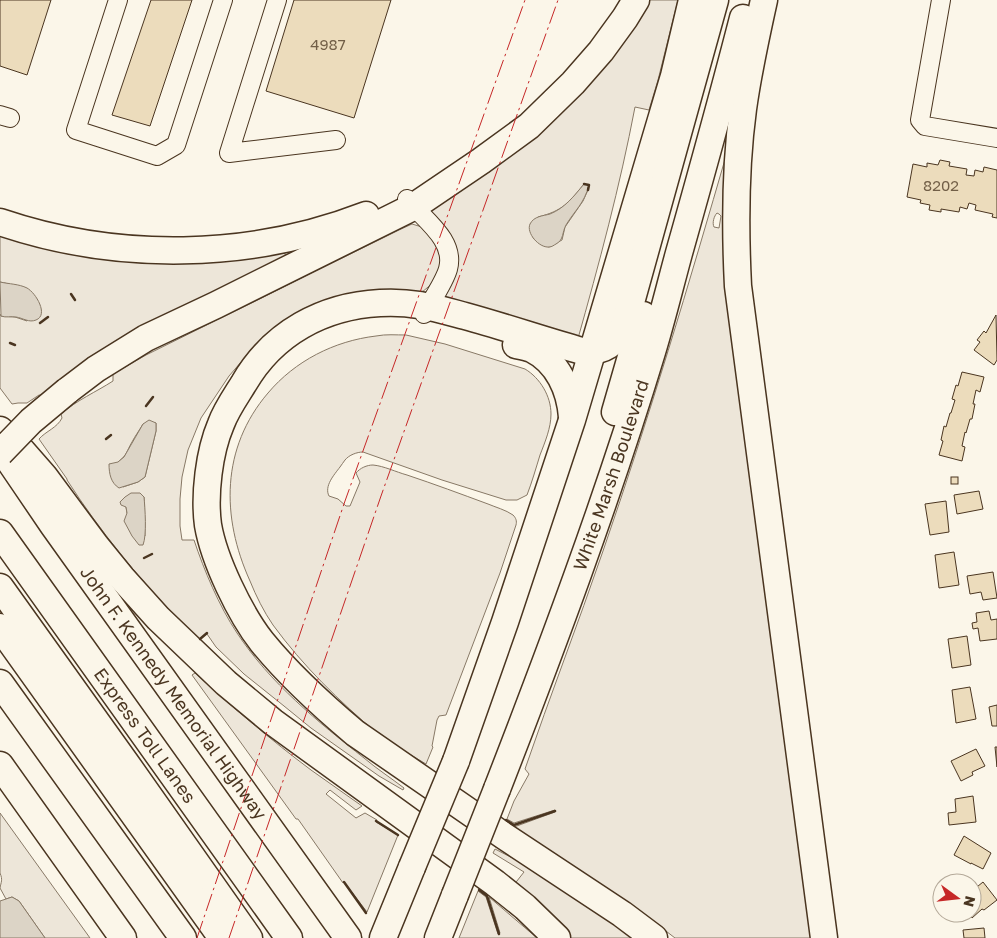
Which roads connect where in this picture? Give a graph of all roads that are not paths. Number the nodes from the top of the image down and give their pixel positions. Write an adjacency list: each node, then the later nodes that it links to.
1 (118, 0): 2 (street)
2 (223, 0)
3 (277, 0): 12 (street)
4 (636, 0): 13 (highway)
5 (692, 0): 16 (highway)
6 (715, 0): 16 (highway)
7 (730, 0): 26 (highway)
8 (748, 0): 26 (highway, White Marsh Boulevard)
9 (764, 0): 37 (highway)
10 (941, 0): 11 (street)
11 (997, 138)
12 (336, 140)
13 (410, 203): 14 (highway); 15 (street); 20 (highway, bridge)
14 (0, 222)
15 (425, 312): 16 (highway); 17 (highway); 36 (highway)
16 (592, 352): 17 (highway)
17 (572, 420): 27 (highway, bridge)
18 (0, 430): 35 (highway)
19 (0, 447): 33 (highway, John F. Kennedy Memorial Highway)
20 (0, 454)
21 (0, 533): 32 (highway, Express Toll Lanes)
22 (0, 588): 31 (highway)
23 (0, 627): 30 (highway)
24 (0, 683): 29 (highway)
25 (0, 765): 28 (highway)
26 (494, 787): 34 (highway, White Marsh Boulevard, bridge)
27 (385, 931)
28 (122, 938)
29 (183, 938)
30 (222, 938)
31 (249, 938)
32 (289, 938)
33 (348, 938)
34 (438, 938)
35 (557, 938)
36 (654, 938)
37 (824, 938)

